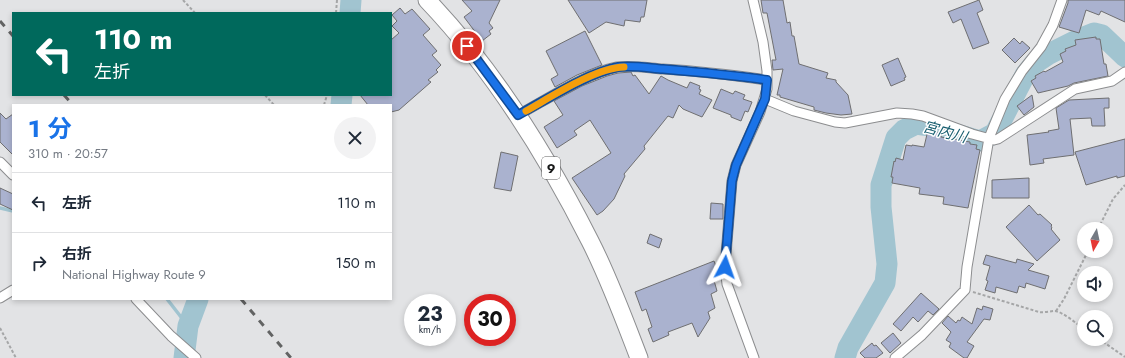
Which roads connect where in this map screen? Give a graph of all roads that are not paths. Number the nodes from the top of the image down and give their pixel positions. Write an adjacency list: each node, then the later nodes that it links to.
1 (428, 0): 7 (highway, 9)
2 (753, 0): 5 (street)
3 (1062, 0): 8 (street)
4 (1125, 72): 8 (street)
5 (767, 80): 6 (street); 7 (street)
6 (765, 99): 8 (street); 16 (street)
7 (518, 115): 15 (highway, 9)
8 (989, 138): 17 (street)
9 (0, 162): 10 (street)
10 (12, 174)
11 (12, 291): 12 (street)
12 (0, 298)
13 (137, 300): 14 (street)
14 (196, 358)
15 (639, 358)
16 (754, 358)
17 (895, 358)

